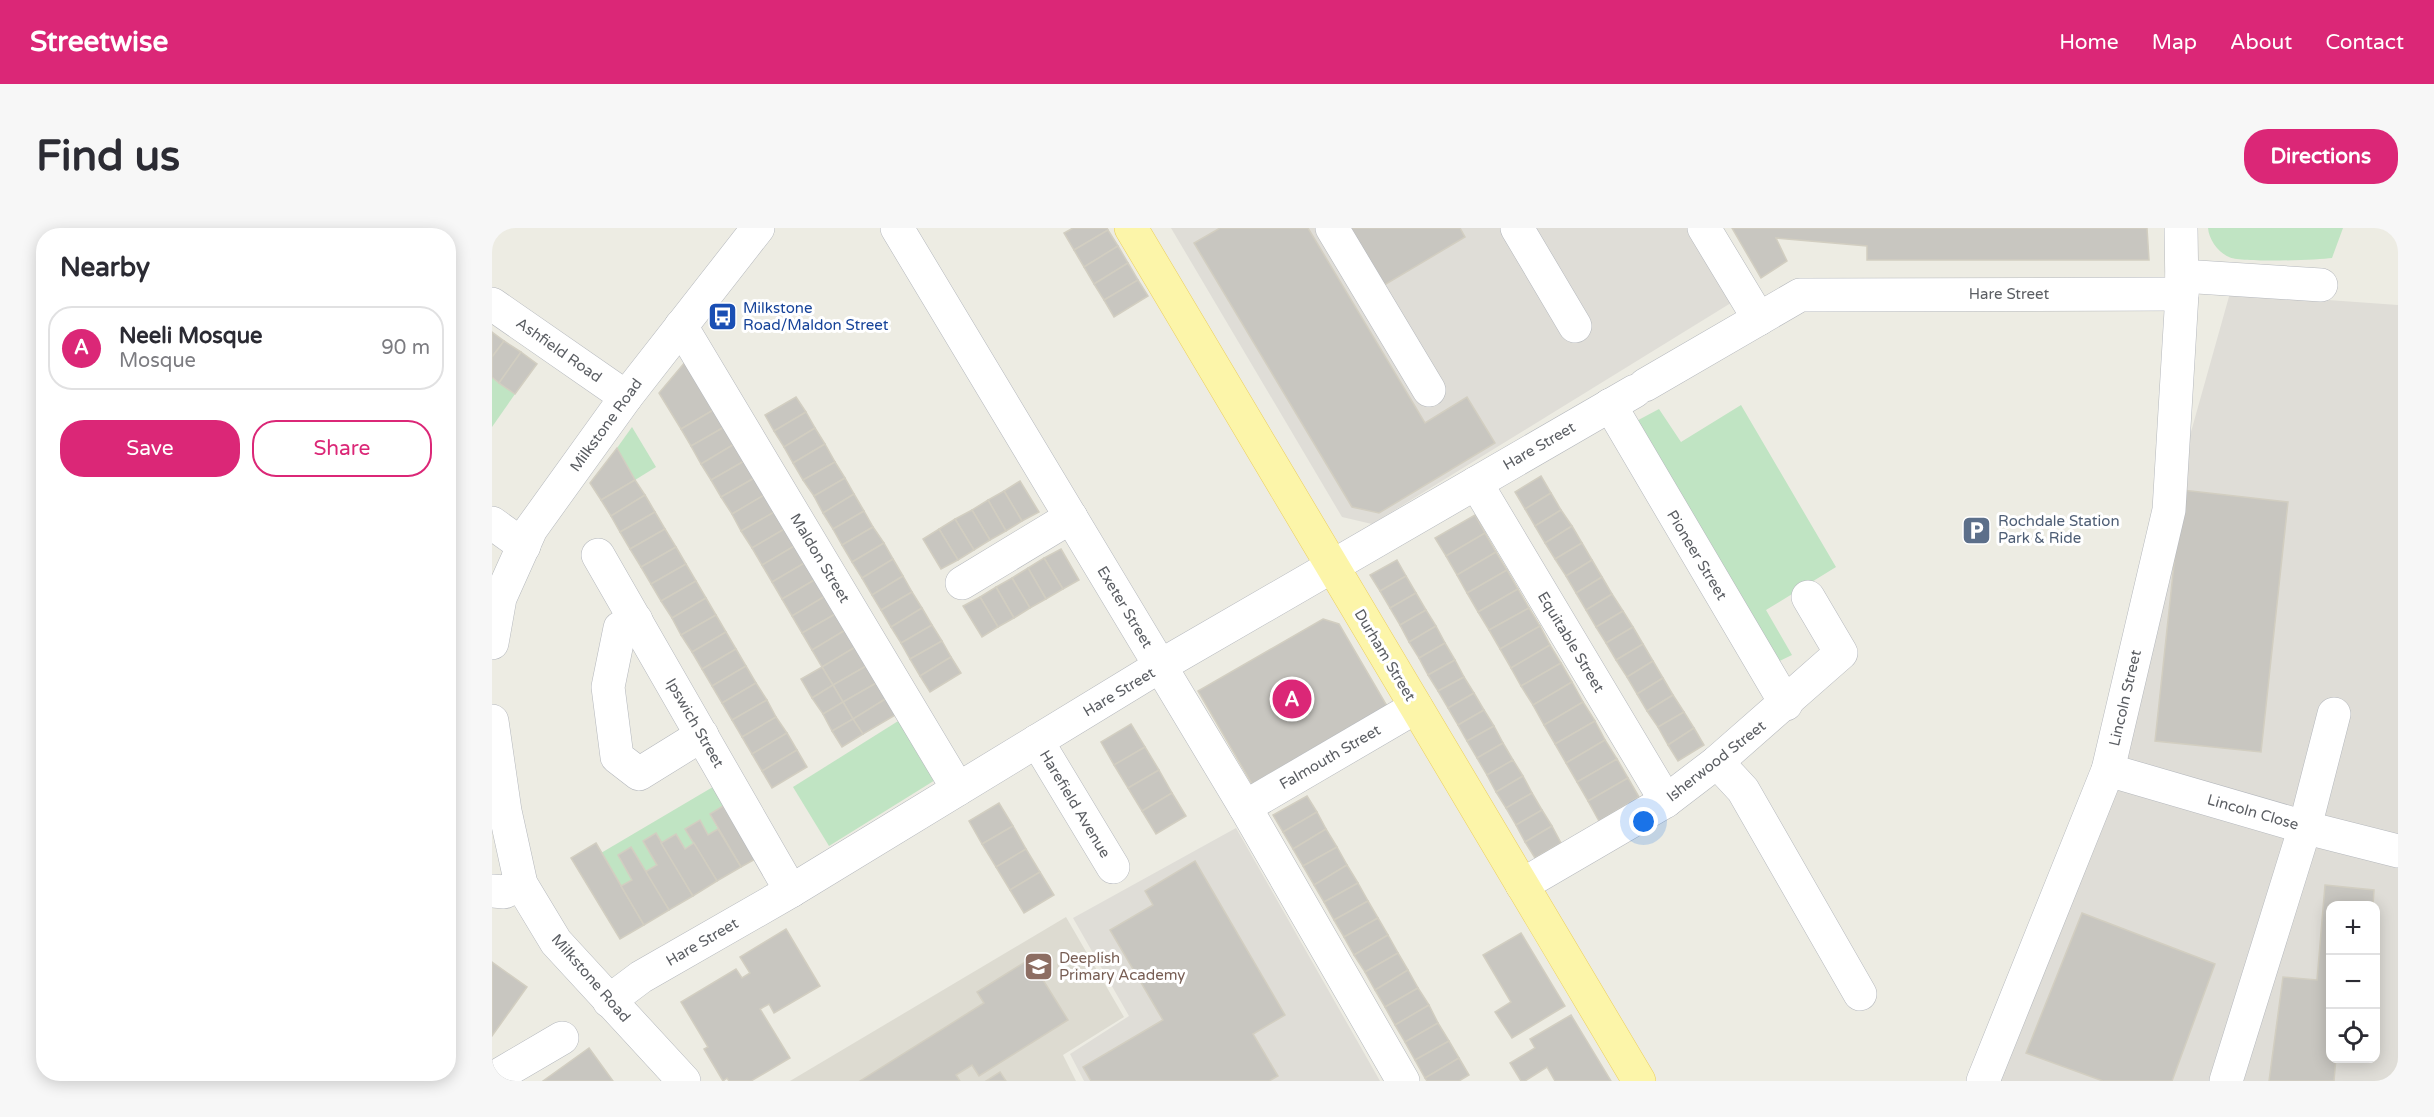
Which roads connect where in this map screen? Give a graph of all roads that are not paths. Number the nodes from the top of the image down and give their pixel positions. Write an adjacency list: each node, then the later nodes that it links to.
1 (758, 228): 12 (street, Milkstone Road)
2 (897, 228): 18 (street, Exeter Street)
3 (1131, 228): 22 (main road, Durham Street)
4 (1332, 228): 14 (street)
5 (1517, 228): 13 (street)
6 (1704, 228): 11 (street)
7 (2181, 228): 8 (street, Lincoln Street)
8 (2182, 285): 9 (street, Hare Street); 11 (street, Hare Street); 36 (street, Lincoln Street)
9 (2321, 285)
10 (492, 304): 16 (street, Ashfield Road)
11 (1759, 319): 15 (street, Hare Street)
12 (681, 326): 16 (street, Milkstone Road); 37 (street, Maldon Street)
13 (1575, 327)
14 (1429, 390)
15 (1630, 394): 17 (street, Hare Street); 29 (street, Pioneer Street)
16 (626, 397): 20 (street, Milkstone Road)
17 (1476, 483): 22 (street, Hare Street); 38 (street, Equitable Street)
18 (1071, 517): 23 (street); 28 (street, Exeter Street)
19 (492, 523): 20 (street)
20 (524, 546): 25 (street, Milkstone Road)
21 (598, 555): 26 (street, Ipswich Street)
22 (1332, 566): 28 (street, Hare Street); 30 (main road, Durham Street)
23 (962, 583)
24 (1808, 597): 29 (street, Isherwood Street)
25 (496, 598): 27 (street, Milkstone Road)
26 (636, 620): 33 (street, Ipswich Street); 33 (street)
27 (492, 643)
28 (1160, 666): 34 (street, Hare Street); 39 (street, Exeter Street)
29 (1786, 704): 35 (street, Isherwood Street)
30 (1416, 707): 39 (street, Falmouth Street); 43 (main road, Durham Street)
31 (2334, 714): 40 (street)
32 (492, 721): 44 (street, Milkstone Road)
33 (702, 735): 45 (street, Ipswich Street)
34 (1037, 741): 37 (street, Hare Street); 42 (street, Harefield Avenue)
35 (1718, 762): 38 (street, Isherwood Street); 46 (street)
36 (2108, 770): 40 (street, Lincoln Close); 53 (street, Lincoln Street)
37 (958, 789): 45 (street, Hare Street)
38 (1666, 801): 43 (street, Isherwood Street)
39 (1245, 807): 51 (street, Exeter Street)
40 (2305, 827): 41 (street, Lincoln Close); 54 (street)
41 (2398, 851)
42 (1113, 867)
43 (1522, 885): 52 (main road, Durham Street)
44 (507, 888): 47 (street, Milkstone Road)
45 (791, 891): 47 (street, Hare Street)
46 (1860, 994)
47 (609, 1001): 50 (street, Milkstone Road)
48 (562, 1038): 49 (street)
49 (492, 1079)
50 (684, 1081)
51 (1403, 1081)
52 (1639, 1081)
53 (1983, 1081)
54 (2226, 1081)

